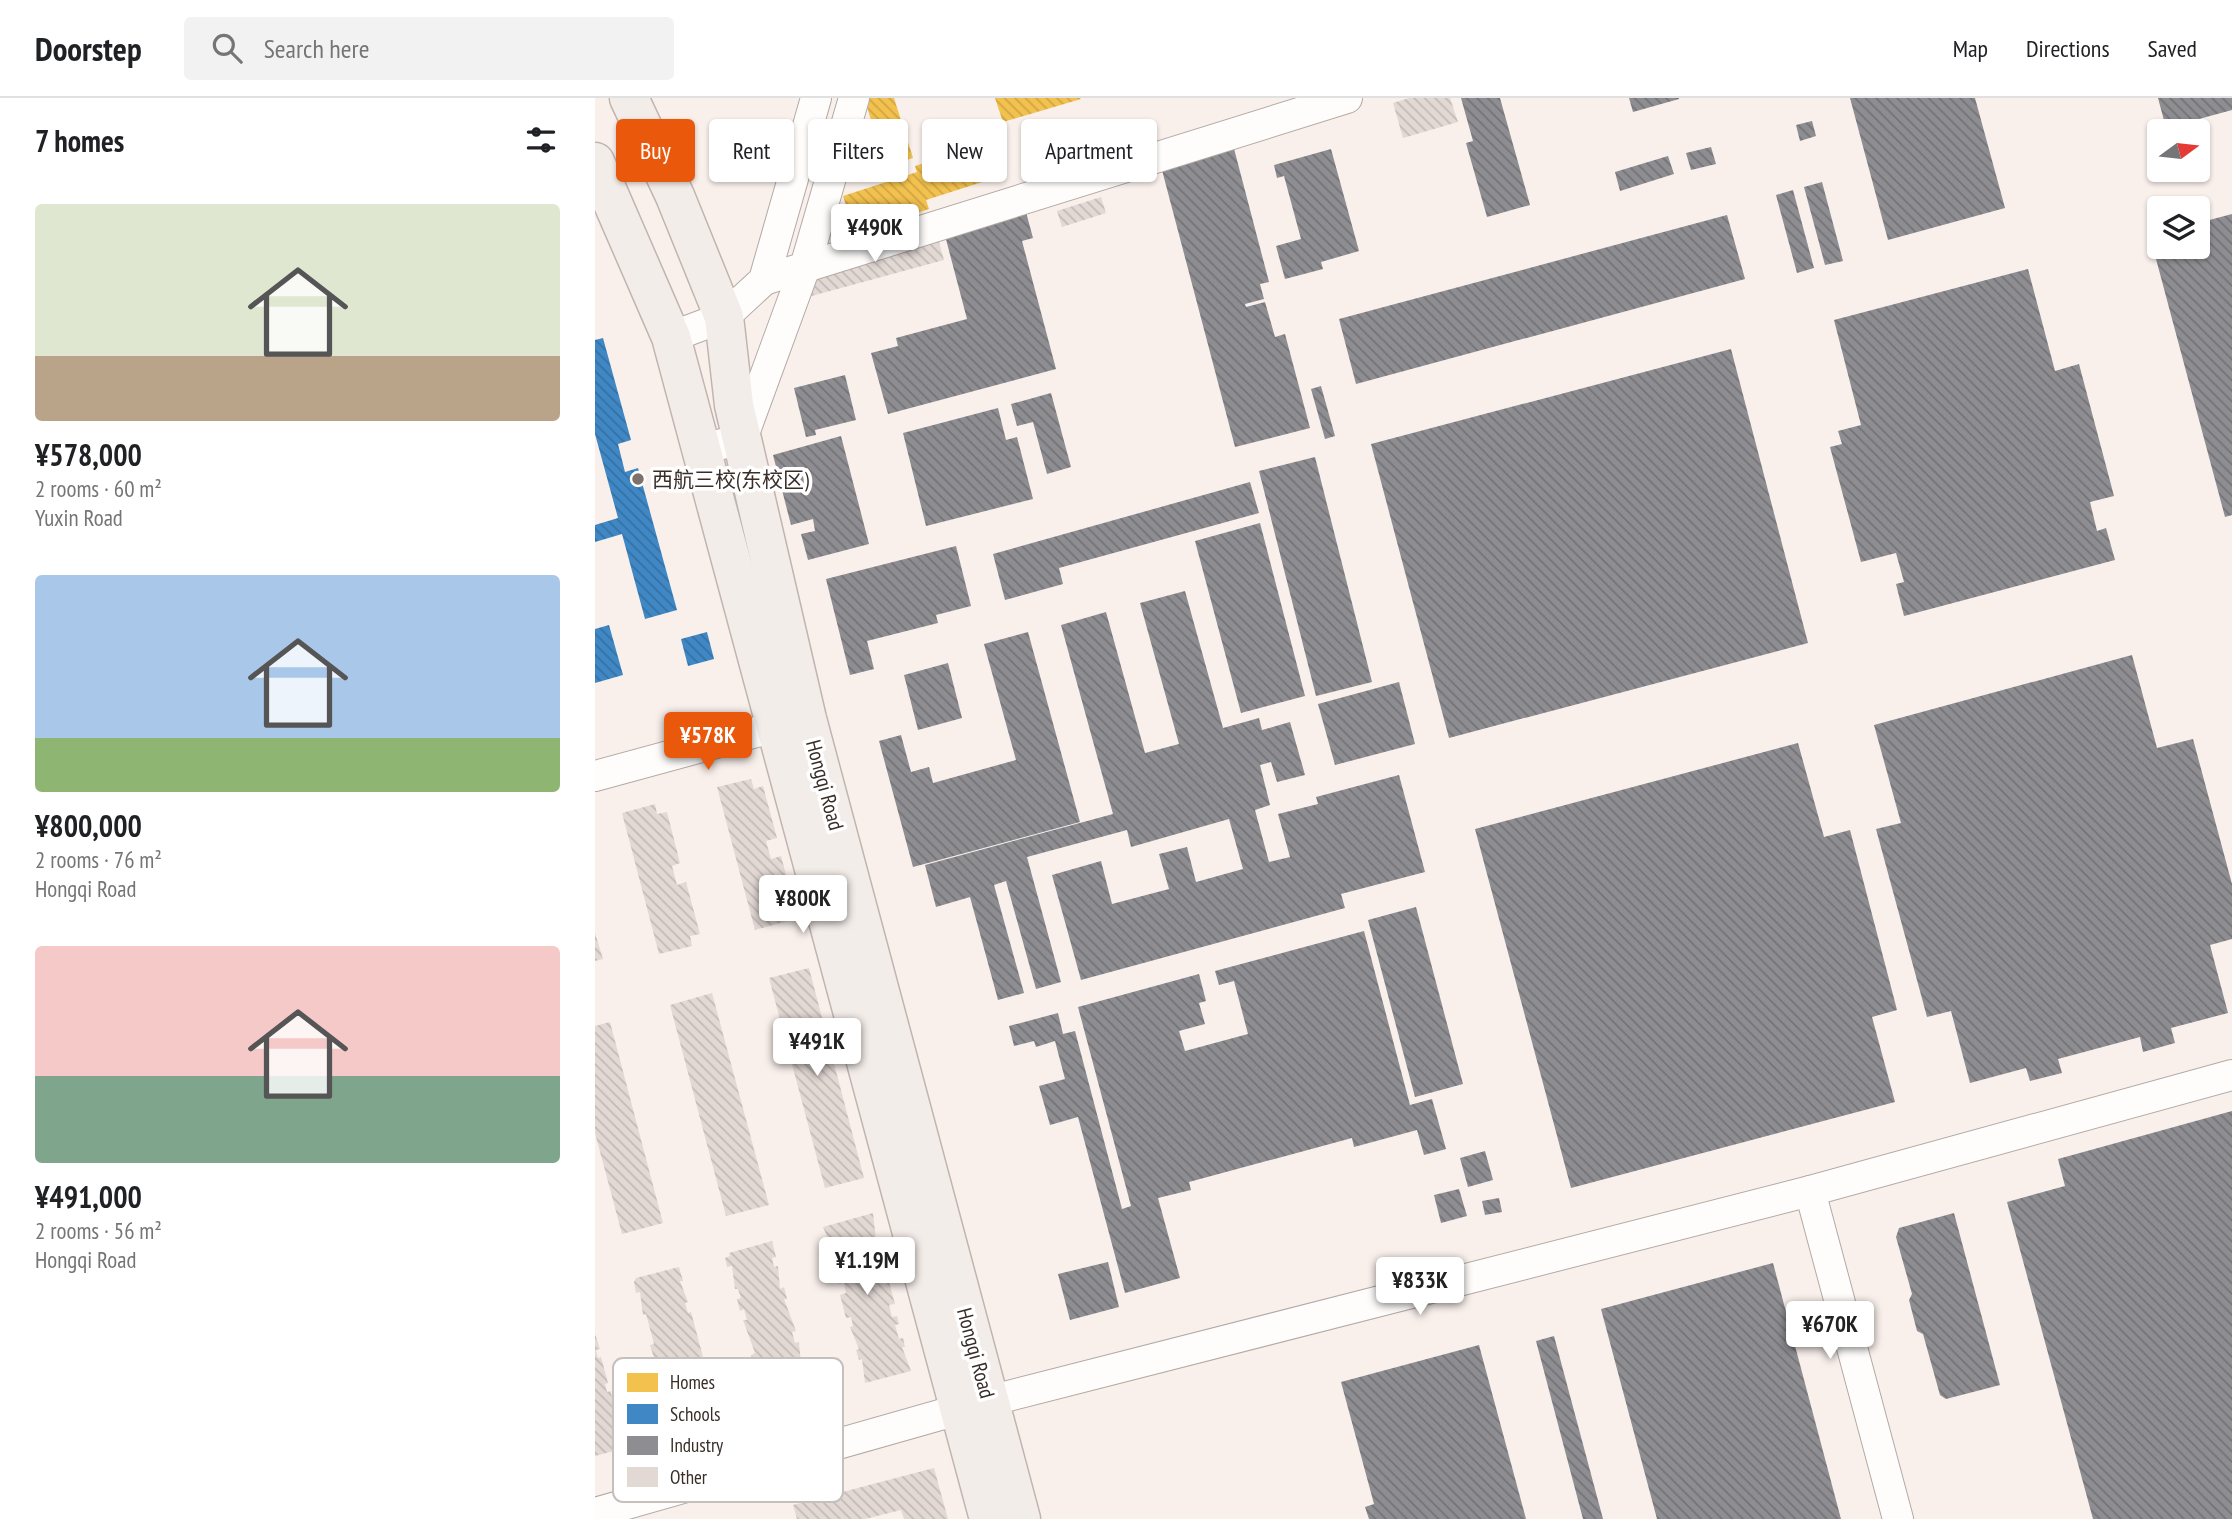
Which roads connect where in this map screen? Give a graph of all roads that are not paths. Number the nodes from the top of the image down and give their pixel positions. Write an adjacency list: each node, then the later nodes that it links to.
1 (628, 98): 8 (main road, Hongqi Road)
2 (816, 98): 7 (street)
3 (854, 98): 6 (street)
4 (1347, 98): 6 (street)
5 (595, 162): 9 (main road, Hongqi Road)
6 (805, 267): 7 (street); 10 (street)
7 (764, 280): 8 (street)
8 (724, 317): 9 (street); 10 (main road, Hongqi Road)
9 (671, 337): 11 (main road, Hongqi Road)
10 (742, 439): 11 (street); 12 (main road, Hongqi Road)
11 (702, 449): 12 (main road, Hongqi Road)
12 (792, 722): 13 (street); 16 (main road, Hongqi Road)
13 (595, 776)
14 (2232, 1075): 15 (street)
15 (1810, 1191): 16 (street); 22 (street)
16 (975, 1406): 17 (street); 20 (main road, Hongqi Road); 21 (main road, Hongqi Road)
17 (843, 1443)
18 (634, 1502): 19 (street)
19 (595, 1513)
20 (989, 1519)
21 (1020, 1519)
22 (1898, 1519)

